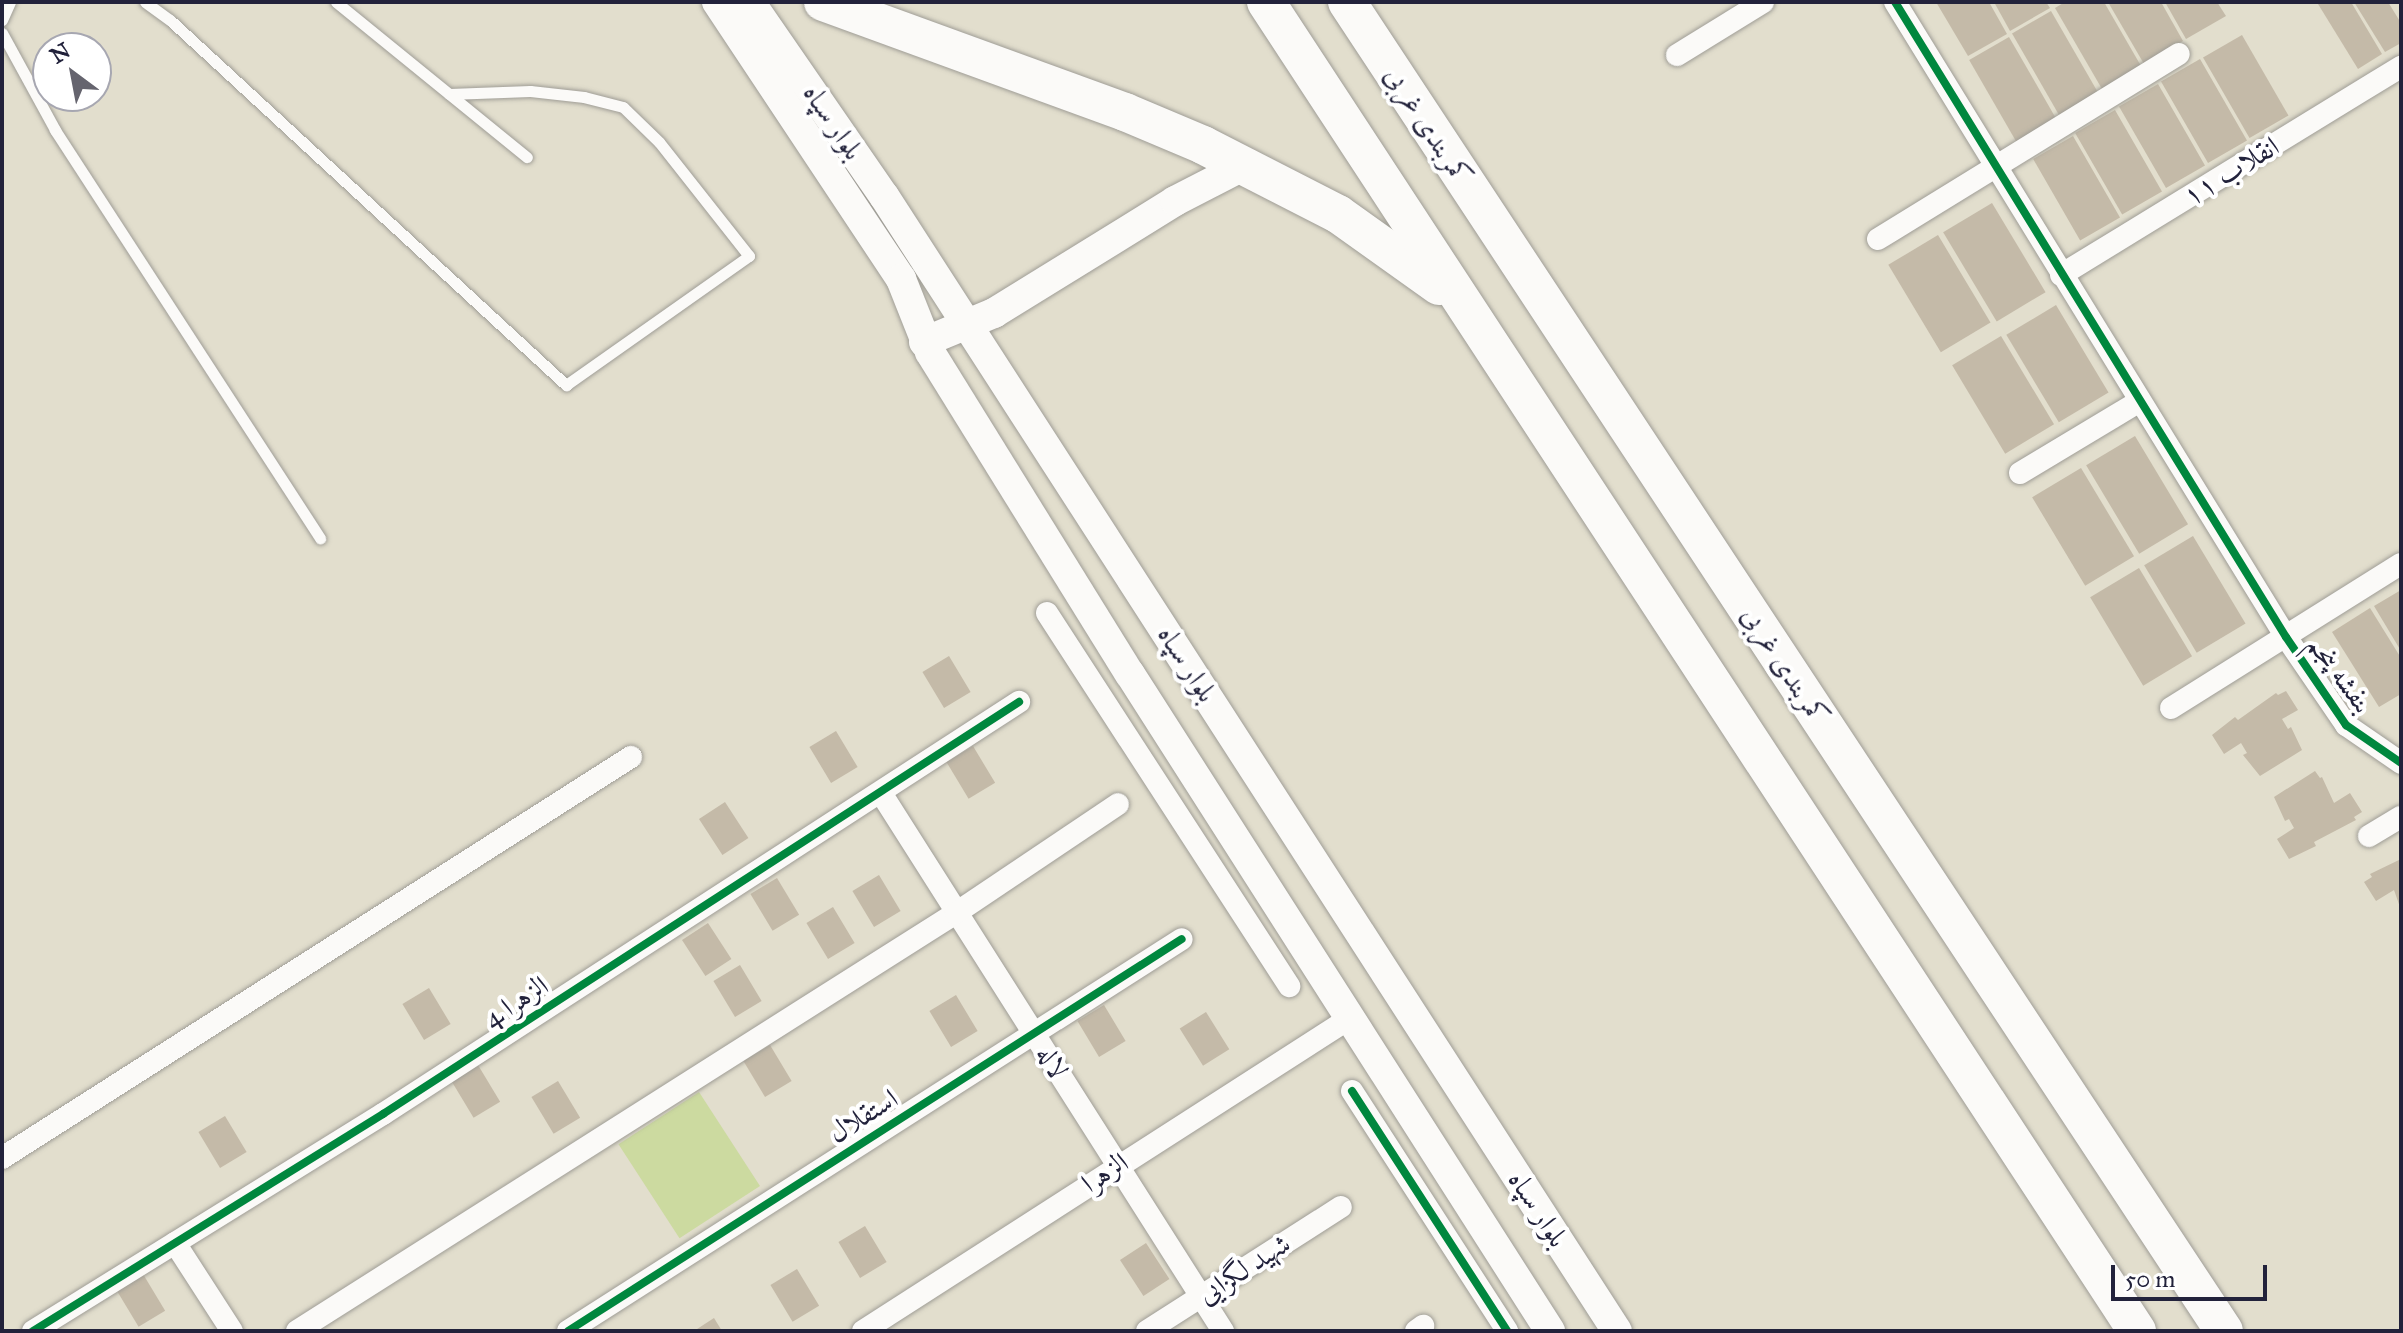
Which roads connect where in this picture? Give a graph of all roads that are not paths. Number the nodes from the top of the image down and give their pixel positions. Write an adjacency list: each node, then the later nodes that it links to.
1 (10, 2): 11 (lane)
2 (145, 2): 16 (lane)
3 (336, 2): 16 (lane)
4 (717, 2): 24 (main road, بلوار سپاه)
5 (750, 2): 23 (main road, بلوار سپاه)
6 (823, 2): 18 (highway)
7 (1266, 2): 22 (highway)
8 (1347, 2): 65 (highway, کمربندی غربی)
9 (1763, 2): 14 (street)
10 (1895, 2): 19 (street, بنفشه پنجم)
11 (2, 20)
12 (2, 33): 27 (lane)
13 (2179, 54): 19 (street)
14 (1677, 55)
15 (2401, 67): 21 (street, انقلاب ۱۱)
16 (449, 94): 17 (lane)
17 (527, 157)
18 (1245, 165): 22 (highway); 23 (main road)
19 (1994, 166): 20 (street); 21 (street, بنفشه پنجم)
20 (1878, 239)
21 (2061, 275): 25 (street, بنفشه پنجم)
22 (1459, 302): 64 (highway)
23 (967, 324): 24 (main road); 63 (main road, بلوار سپاه)
24 (924, 342): 38 (main road, بلوار سپاه)
25 (2140, 401): 26 (street); 30 (street, بنفشه پنجم)
26 (2020, 473)
27 (320, 538)
28 (2401, 564): 30 (street)
29 (1047, 613): 40 (street)
30 (2286, 637): 32 (street); 34 (street, بنفشه پنجم)
31 (1019, 702): 35 (street, الزهرا 4)
32 (2171, 708)
33 (631, 757): 47 (street)
34 (2401, 763)
35 (881, 793): 41 (street, لاله); 50 (street, الزهرا 4)
36 (1118, 804): 41 (street)
37 (2401, 817): 39 (street)
38 (1223, 820): 40 (street); 44 (main road, بلوار سپاه)
39 (2369, 836)
40 (1192, 838): 43 (street)
41 (956, 913): 45 (street, لاله); 56 (street)
42 (1182, 939): 45 (street, استقلال)
43 (1289, 986)
44 (1350, 1018): 48 (street, الزهرا); 51 (main road, بلوار سپاه)
45 (1035, 1033): 48 (street, لاله); 57 (street, استقلال)
46 (1352, 1091): 52 (street)
47 (2, 1158)
48 (1117, 1165): 53 (street, لاله); 58 (street, الزهرا)
49 (1341, 1207): 53 (street, شهید لگزایی)
50 (175, 1243): 54 (street, الزهرا 4); 55 (street)
51 (1506, 1263): 52 (street); 62 (main road, بلوار سپاه)
52 (1474, 1281): 61 (street)
53 (1201, 1296): 59 (street, شهید لگزایی); 60 (street, لاله)
54 (33, 1331)
55 (232, 1331)
56 (297, 1331)
57 (568, 1331)
58 (863, 1331)
59 (1147, 1331)
60 (1223, 1331)
61 (1507, 1331)
62 (1550, 1331)
63 (1617, 1331)
64 (2137, 1331)
65 (2224, 1331)

